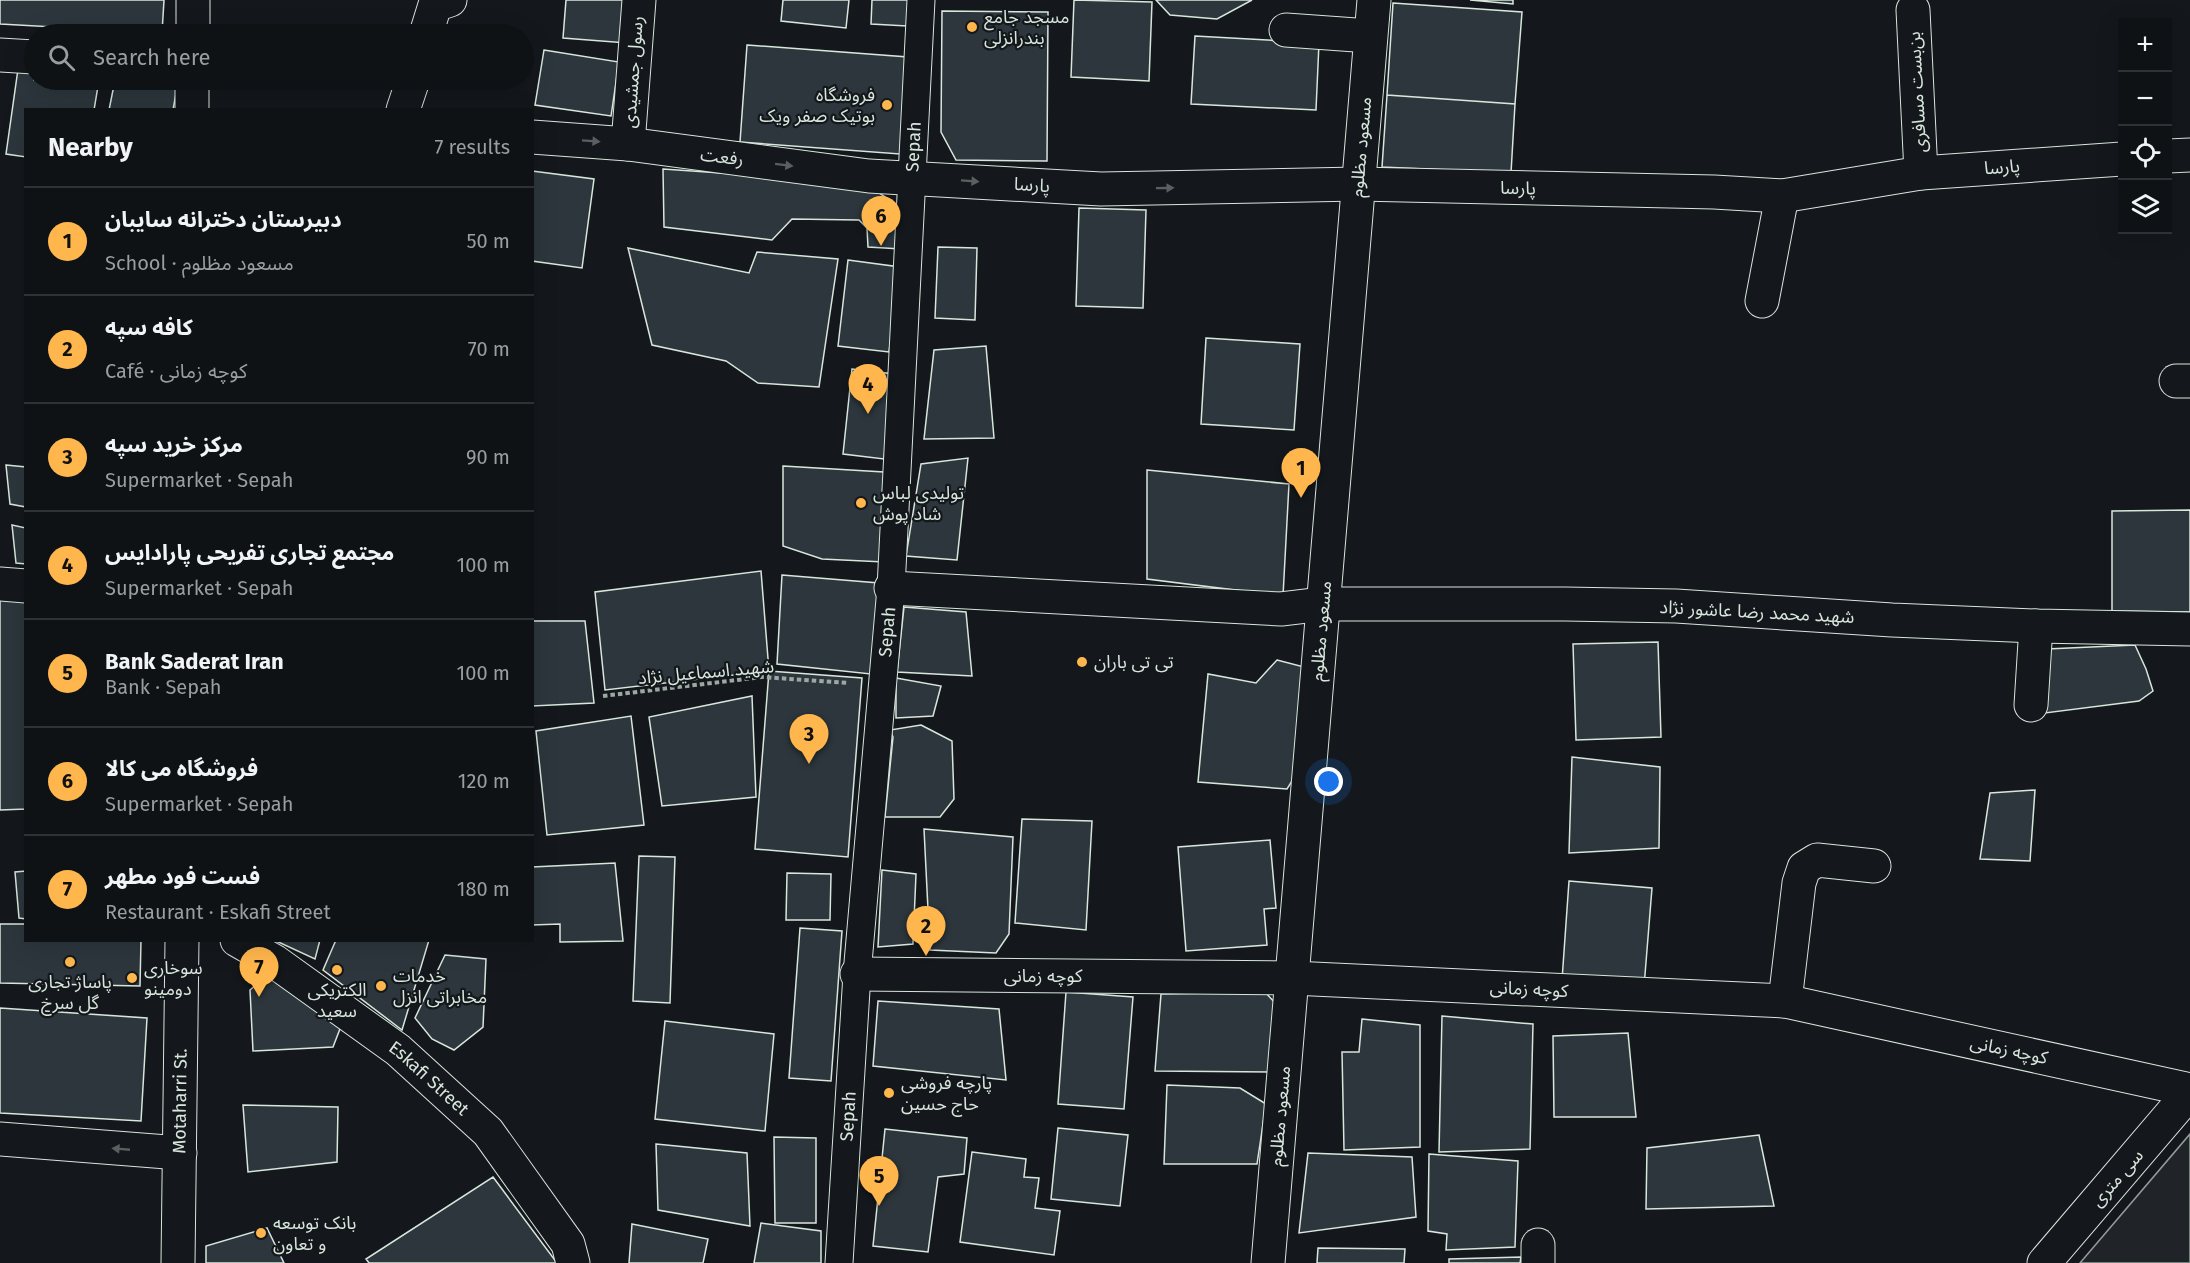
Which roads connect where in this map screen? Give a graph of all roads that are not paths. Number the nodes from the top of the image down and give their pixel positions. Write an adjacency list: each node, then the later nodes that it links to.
1 (193, 0): 7 (street)
2 (450, 0): 8 (street)
3 (639, 0): 18 (street, رسول جمشیدی)
4 (921, 0): 23 (street, Sepah)
5 (1374, 0): 10 (street, مسعود مظلوم)
6 (1913, 10): 22 (street, بن‌بست مسافری)
7 (193, 24)
8 (429, 24)
9 (1286, 30): 10 (street)
10 (1370, 36): 24 (street, مسعود مظلوم)
11 (0, 54): 12 (street)
12 (24, 56)
13 (192, 90): 15 (street)
14 (410, 90): 16 (street)
15 (192, 108)
16 (405, 108)
17 (534, 137): 18 (street, رفعت, one-way to 18)
18 (628, 144): 23 (street, رفعت, one-way to 23)
19 (2190, 155): 20 (street)
20 (2172, 156)
21 (2118, 159): 22 (street, پارسا)
22 (1921, 173): 25 (street, پارسا)
23 (912, 177): 24 (street, پارسا, one-way to 24); 29 (street, Sepah)
24 (1358, 184): 25 (street, پارسا); 30 (street, مسعود مظلوم)
25 (1782, 196): 26 (street)
26 (1762, 301)
27 (0, 584): 28 (street)
28 (24, 586)
29 (891, 588): 30 (street, شهید محمد رضا عاشور نژاد); 37 (street, Sepah)
30 (1323, 604): 31 (street, شهید محمد رضا عاشور نژاد); 38 (street, مسعود مظلوم)
31 (2036, 626): 32 (street, شهید محمد رضا عاشور نژاد); 33 (street)
32 (2190, 629)
33 (2031, 705)
34 (1874, 866): 39 (street)
35 (182, 942): 42 (street, Motaharri St.)
36 (240, 942): 44 (street, Eskafi Street)
37 (857, 974): 38 (street, کوچه زمانی); 45 (street, Sepah)
38 (1292, 978): 39 (street, کوچه زمانی); 46 (street, مسعود مظلوم)
39 (1785, 1001): 40 (street, کوچه زمانی)
40 (2190, 1091): 47 (street, سی متری)
41 (0, 1139): 42 (street, one-way to 41)
42 (180, 1154): 43 (street, Motaharri St.)
43 (178, 1263)
44 (573, 1263)
45 (839, 1263)
46 (1268, 1263)
47 (2044, 1263)

